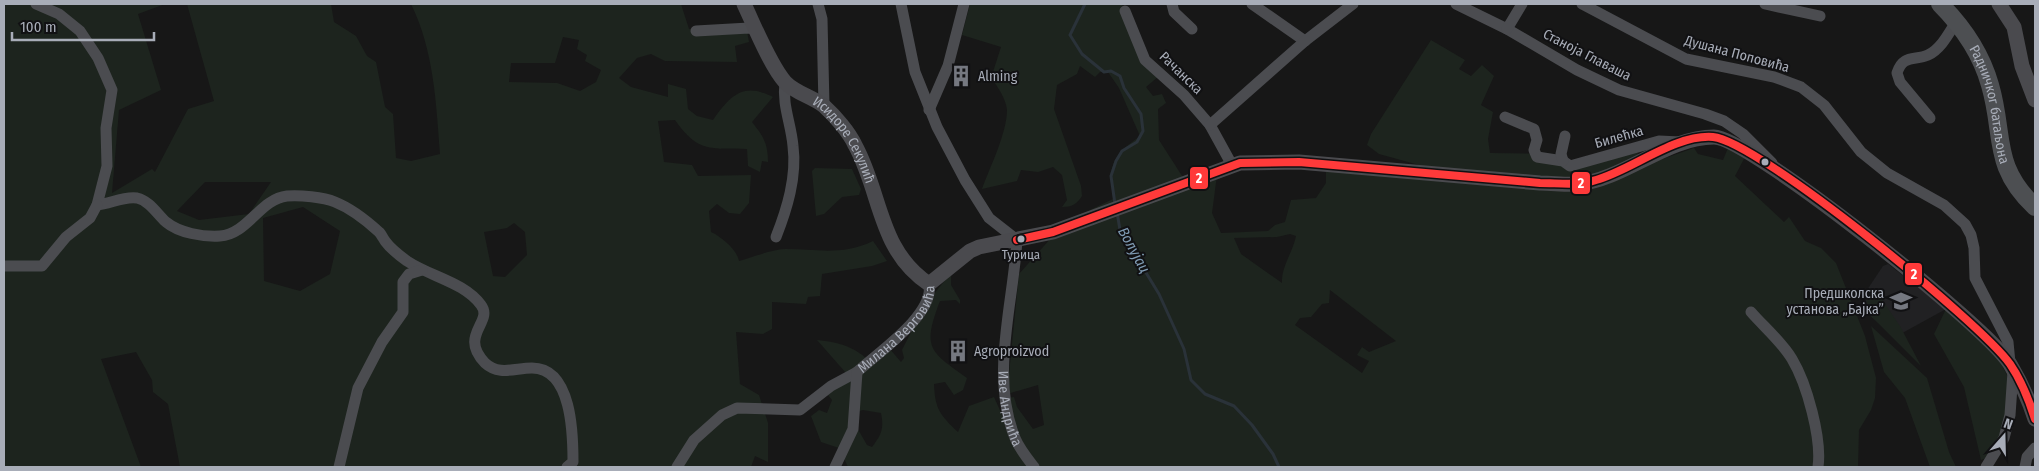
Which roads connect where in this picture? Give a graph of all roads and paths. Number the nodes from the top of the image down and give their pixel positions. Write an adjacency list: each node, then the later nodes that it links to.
1 (36, 4): 35 (street)
2 (744, 4): 20 (street, Исидоре Секулић)
3 (818, 4): 25 (street)
4 (901, 4): 26 (street)
5 (964, 4): 26 (street)
6 (1172, 4): 19 (street)
7 (1252, 4): 22 (street)
8 (1353, 4): 22 (street)
9 (1456, 4): 18 (street, Станоја Главаша)
10 (1522, 4): 18 (street)
11 (1582, 4): 43 (street, Душана Поповића)
12 (1765, 4): 16 (street)
13 (1940, 4): 17 (main road, Радничког батаљона)
14 (1999, 4): 24 (street)
15 (1125, 11): 29 (street, Рачанска)
16 (1820, 16)
17 (1956, 22): 28 (street, Радничког батаљона); 36 (main road, Радничког батаљона)
18 (1507, 28): 34 (street, Станоја Главаша)
19 (1192, 29)
20 (757, 30): 21 (street); 23 (street, Исидоре Секулић)
21 (696, 31)
22 (1305, 41): 29 (street)
23 (786, 82): 25 (street, Исидоре Секулић); 37 (street)
24 (2035, 100)
25 (824, 106): 41 (street, Исидоре Секулић)
26 (930, 110): 38 (street)
27 (1505, 117): 32 (street, Билећка)
28 (1930, 118)
29 (1210, 125): 33 (street, Рачанска)
30 (1565, 136): 32 (street)
31 (1684, 143): 32 (street, Билећка); 33 (street); 34 (street)
32 (1563, 161)
33 (1232, 165): 38 (street)
34 (1779, 172): 43 (street)
35 (96, 205): 39 (street); 40 (street)
36 (2035, 207)
37 (776, 237)
38 (1017, 240): 41 (street, Милана Верговића); 51 (street, Иве Андрића)
39 (4, 266)
40 (422, 270): 47 (street); 48 (street)
41 (929, 284): 44 (street, Милана Верговића)
42 (1751, 312): 52 (street)
43 (2012, 367): 45 (street); 53 (street, Душана Поповића)
44 (857, 372): 49 (street); 50 (street, Милана Верговића)
45 (2035, 419)
46 (2035, 448): 54 (street)
47 (339, 467)
48 (567, 467)
49 (677, 467)
50 (835, 467)
51 (1034, 467)
52 (1818, 467)
53 (1986, 467)
54 (2025, 467)

